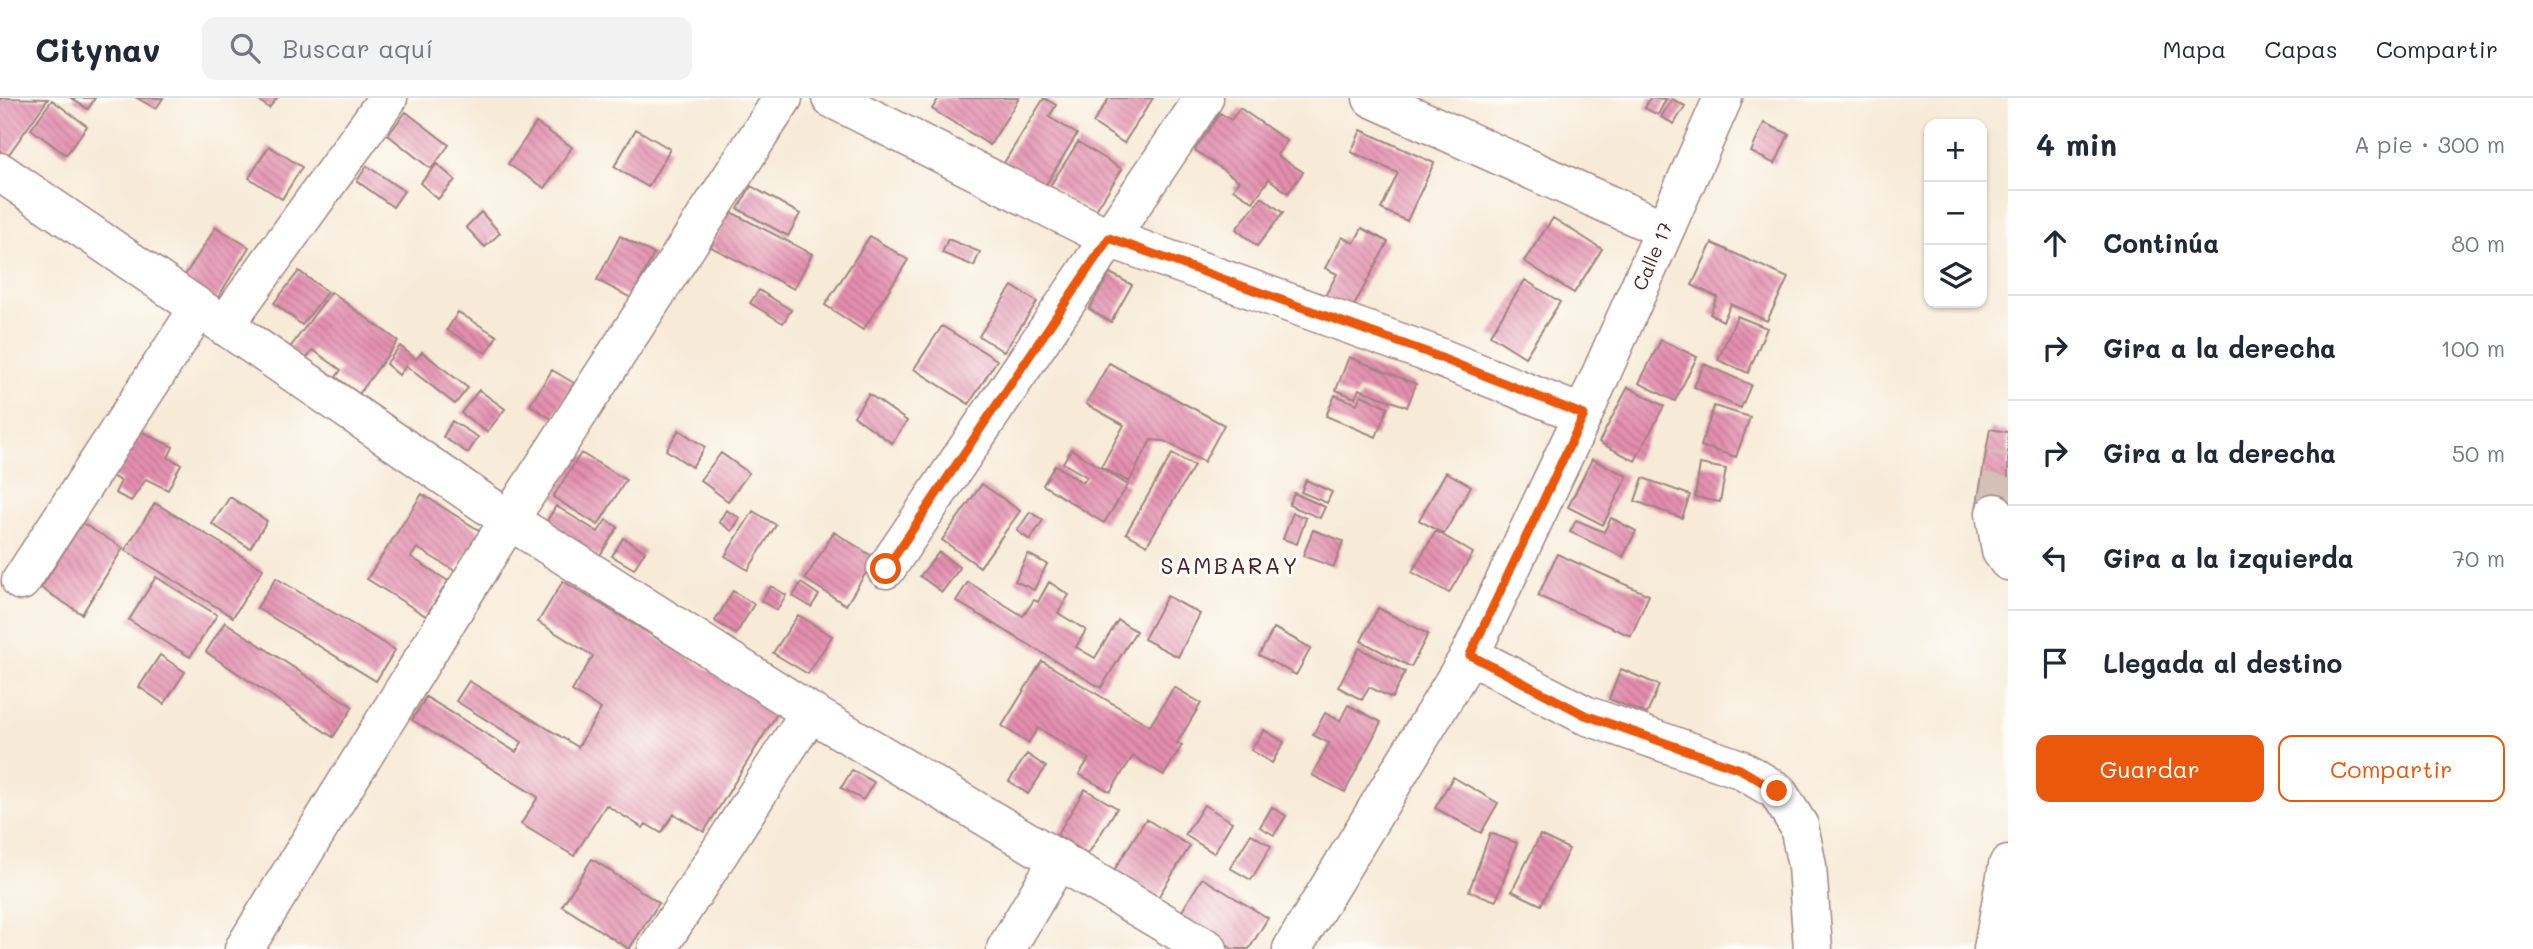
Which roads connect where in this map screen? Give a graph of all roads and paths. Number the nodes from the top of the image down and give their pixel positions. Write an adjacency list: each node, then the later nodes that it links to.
1 (388, 98): 10 (main road)
2 (783, 98): 13 (main road)
3 (831, 98): 9 (main road)
4 (1204, 98): 9 (main road)
5 (1372, 98): 8 (main road)
6 (1723, 98): 8 (main road, Calle 17)
7 (0, 172): 10 (main road)
8 (1663, 229): 11 (main road, Calle 17)
9 (1109, 238): 11 (main road); 15 (main road)
10 (212, 317): 13 (main road); 16 (main road)
11 (1584, 415): 17 (main road, Calle 17)
12 (1995, 513): 14 (main road)
13 (509, 520): 18 (main road); 21 (main road)
14 (2008, 561)
15 (886, 569)
16 (21, 580)
17 (1470, 655): 25 (main road, Calle 17); 26 (main road)
18 (810, 712): 19 (main road); 22 (main road)
19 (1059, 859): 23 (main road); 24 (main road)
20 (2008, 865): 27 (main road)
21 (244, 949)
22 (657, 949)
23 (1006, 949)
24 (1208, 949)
25 (1292, 949)
26 (1813, 949)
27 (1993, 949)

